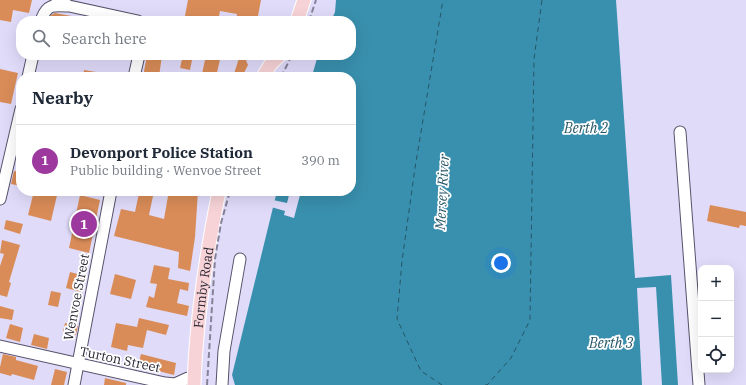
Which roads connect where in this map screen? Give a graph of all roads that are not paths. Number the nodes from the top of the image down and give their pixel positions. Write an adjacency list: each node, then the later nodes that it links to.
1 (44, 0): 5 (street)
2 (57, 0): 4 (street)
3 (304, 0): 8 (main road)
4 (71, 2): 6 (street); 7 (street)
5 (42, 16)
6 (43, 16)
7 (113, 16)
8 (299, 16)
9 (32, 60): 13 (street)
10 (137, 60): 14 (street)
11 (275, 60): 15 (main road)
12 (278, 60): 16 (main road)
13 (29, 72)
14 (135, 72)
15 (266, 72)
16 (275, 72)
17 (16, 130): 22 (street)
18 (680, 132): 30 (street)
19 (111, 196): 25 (street, Wenvoe Street)
20 (210, 196): 26 (main road, Formby Road)
21 (218, 196): 26 (main road, Formby Road)
22 (0, 199)
23 (240, 259): 29 (street)
24 (0, 346): 25 (street, Turton Street)
25 (77, 364): 27 (street, Turton Street); 28 (street, Wenvoe Street)
26 (190, 383): 27 (street, Turton Street)
27 (167, 384)
28 (74, 385)
29 (222, 385)
30 (699, 385)

